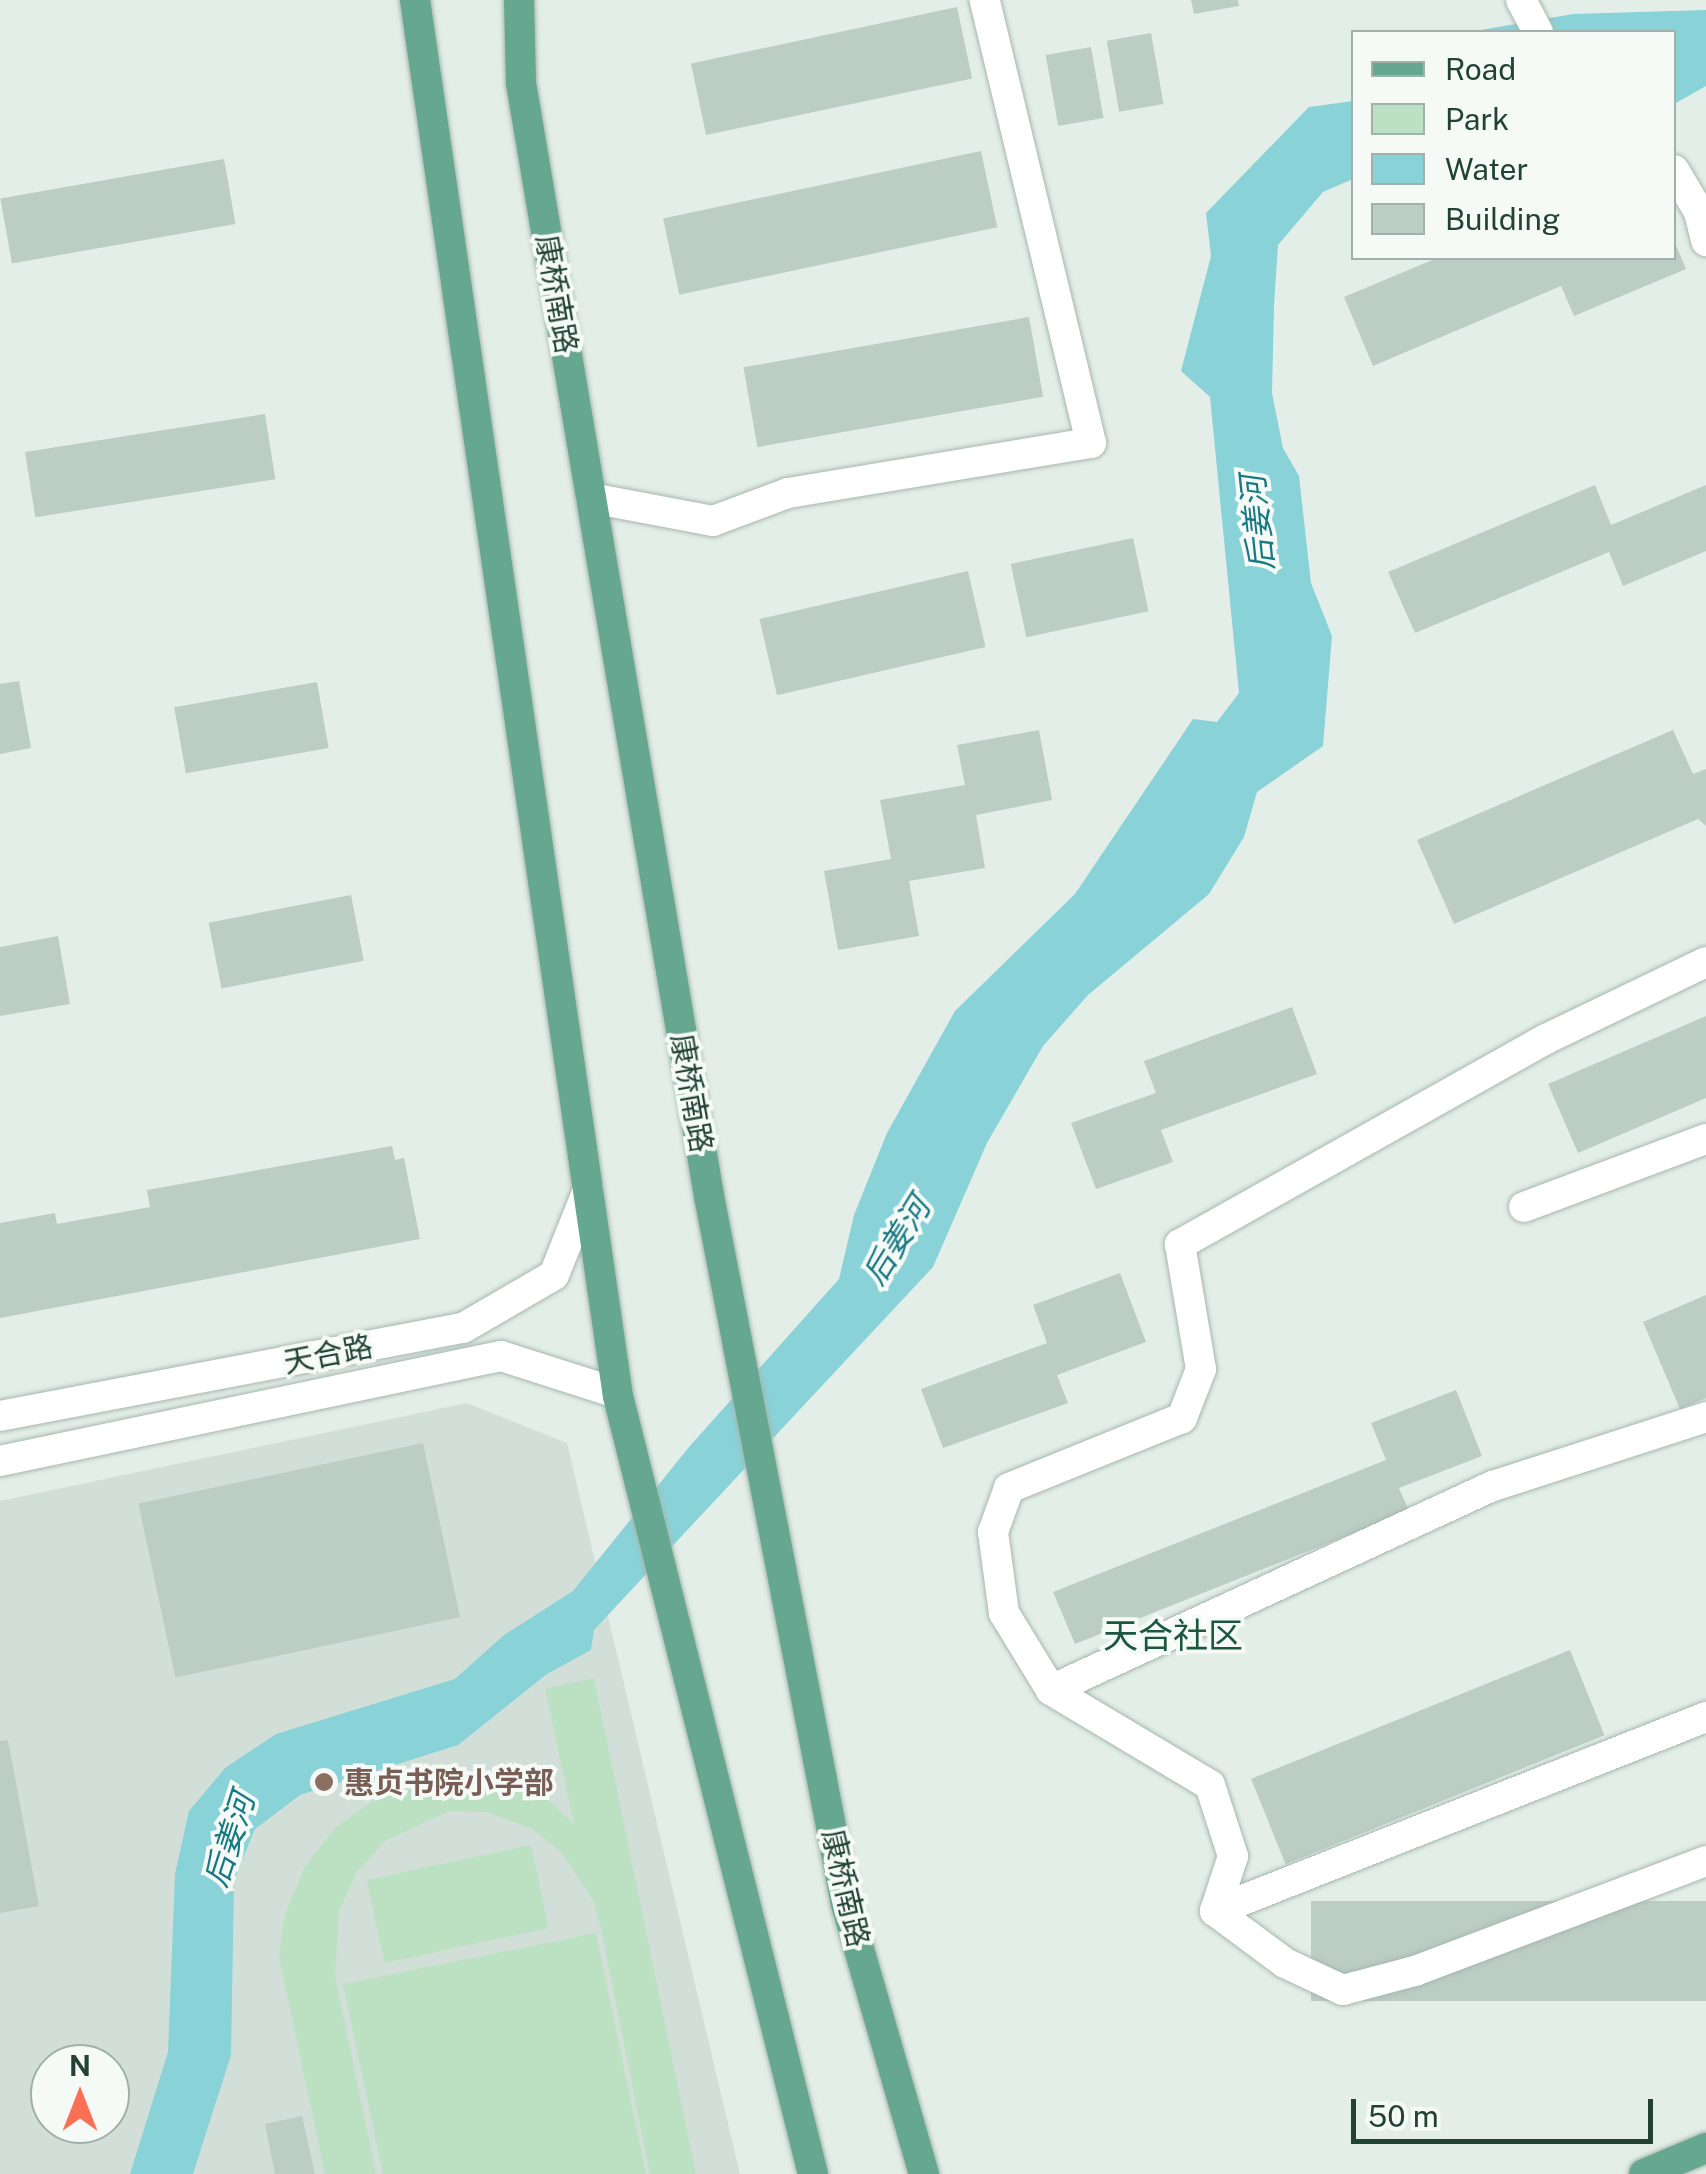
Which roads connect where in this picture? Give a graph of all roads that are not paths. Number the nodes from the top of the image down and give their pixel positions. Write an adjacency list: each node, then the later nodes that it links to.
1 (416, 0): 11 (main road)
2 (519, 0): 8 (main road, 康桥南路)
3 (985, 0): 8 (street)
4 (1521, 0): 5 (street)
5 (1537, 30)
6 (1676, 173): 7 (street)
7 (1706, 241)
8 (591, 498): 23 (main road, 康桥南路)
9 (1706, 962): 17 (street)
10 (1706, 1139): 12 (street)
11 (588, 1190): 13 (main road); 14 (street, 天合路)
12 (1524, 1207)
13 (618, 1394): 16 (street, 天合路); 22 (main road)
14 (0, 1416)
15 (1706, 1416): 17 (street)
16 (0, 1460)
17 (1051, 1690): 20 (street)
18 (1706, 1718): 20 (street)
19 (1706, 1861): 20 (street)
20 (1215, 1911)
21 (1706, 2148): 24 (main road)
22 (813, 2174)
23 (924, 2174)
24 (1644, 2174)

